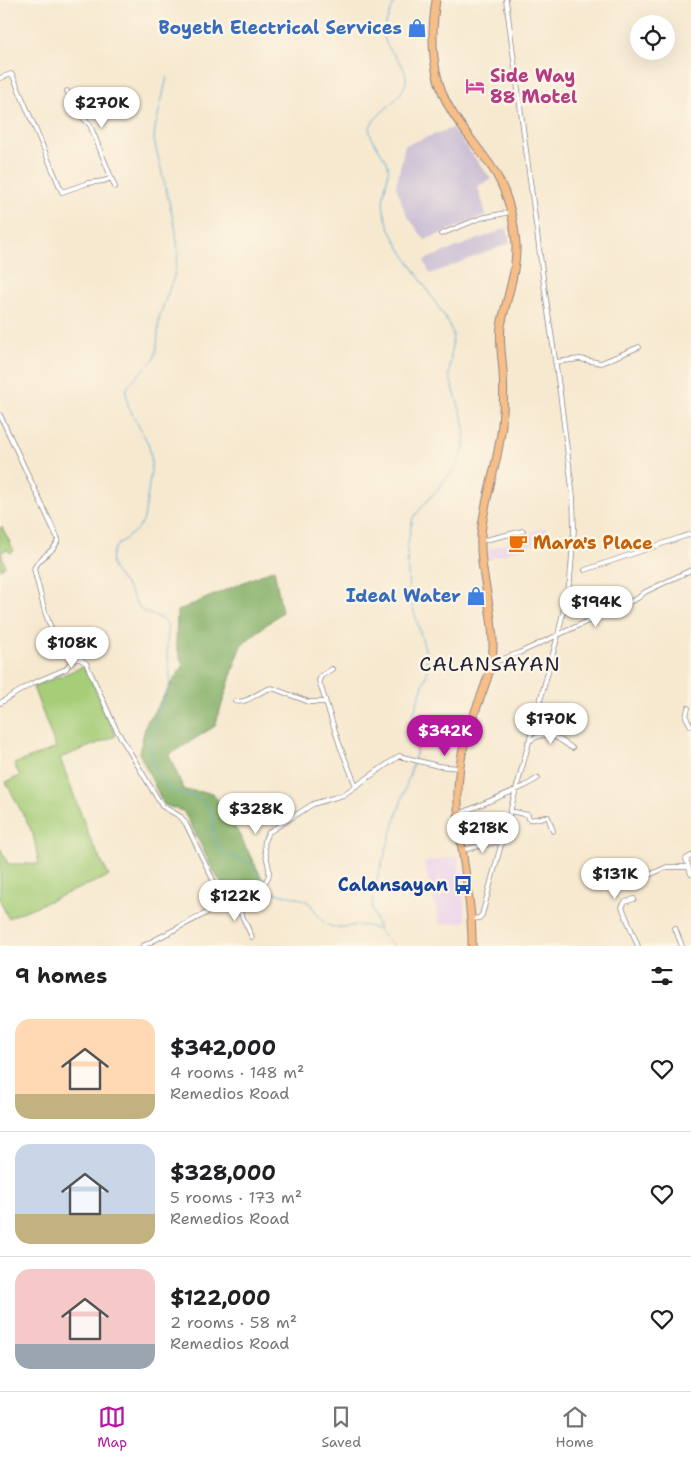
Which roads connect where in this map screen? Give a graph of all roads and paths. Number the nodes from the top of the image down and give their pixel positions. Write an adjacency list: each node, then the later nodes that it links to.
1 (436, 0): 7 (highway)
2 (506, 0): 10 (street)
3 (0, 78): 5 (street)
4 (67, 91): 5 (street)
5 (111, 178): 6 (street)
6 (115, 187)
7 (511, 212): 8 (street); 14 (highway)
8 (441, 234)
9 (639, 347): 10 (street)
10 (555, 362): 17 (street)
11 (0, 415): 18 (street)
12 (523, 531): 14 (street)
13 (691, 534): 15 (street)
14 (481, 541): 19 (highway)
15 (585, 570)
16 (691, 570): 17 (street)
17 (558, 635): 19 (street); 26 (street)
18 (72, 660): 23 (street); 43 (street)
19 (492, 663): 28 (highway)
20 (332, 669): 22 (street)
21 (235, 701): 22 (street)
22 (325, 702): 30 (street)
23 (0, 703)
24 (688, 708): 25 (street)
25 (691, 726)
26 (528, 742): 27 (street); 31 (street)
27 (572, 748)
28 (459, 768): 30 (street); 33 (highway)
29 (538, 778): 31 (street)
30 (356, 786): 41 (street)
31 (516, 789): 32 (street); 33 (street)
32 (510, 811): 34 (street); 35 (street)
33 (459, 814): 36 (highway)
34 (553, 831)
35 (501, 843): 36 (street); 44 (street)
36 (463, 850): 44 (highway)
37 (691, 856): 38 (street)
38 (688, 867): 39 (street); 40 (street)
39 (691, 874)
40 (638, 880)
41 (234, 899): 43 (street); 46 (street)
42 (634, 899): 49 (street)
43 (226, 903): 47 (street)
44 (472, 920): 48 (highway)
45 (675, 928): 50 (street)
46 (252, 937)
47 (143, 946)
48 (472, 946)
49 (638, 946)
50 (682, 946)

